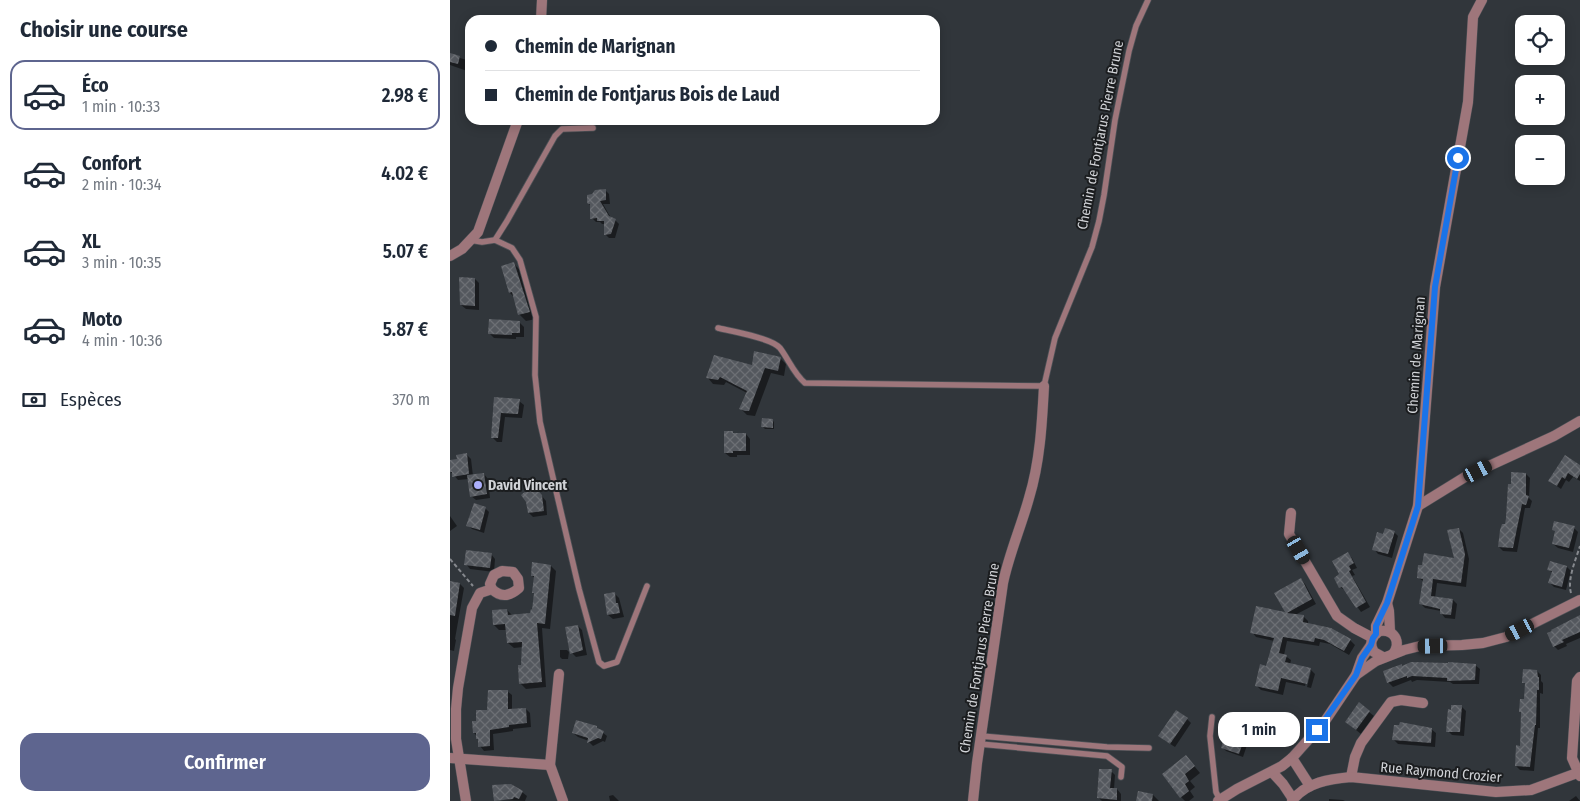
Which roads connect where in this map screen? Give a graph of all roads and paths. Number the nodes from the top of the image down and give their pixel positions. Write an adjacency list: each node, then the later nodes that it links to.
1 (542, 0): 4 (street)
2 (1148, 0): 11 (lane, Chemin de Fontjarus Pierre Brune)
3 (1482, 0): 13 (street, Chemin de Marignan)
4 (541, 15)
5 (516, 125): 7 (street)
6 (593, 128): 8 (lane)
7 (470, 240): 8 (lane); 9 (street)
8 (495, 240): 17 (lane)
9 (450, 256)
10 (718, 328): 11 (lane)
11 (1044, 386): 31 (street, Chemin de Fontjarus Pierre Brune)
12 (1580, 421): 13 (street)
13 (1418, 506): 21 (street, Chemin de Marignan)
14 (1292, 513): 23 (street)
15 (1580, 546): 20 (path)
16 (450, 559): 19 (path)
17 (647, 586)
18 (492, 589): 18 (street); 19 (street)
19 (480, 593): 33 (street)
20 (1578, 601): 24 (street)
21 (1387, 603): 22 (street); 23 (street, Chemin de Marignan)
22 (1393, 635): 23 (street); 24 (street); 25 (street)
23 (1373, 639): 25 (street); 27 (street, Chemin de Marignan)
24 (1420, 646): 25 (street)
25 (1388, 655): 27 (street)
26 (559, 674): 35 (street)
27 (1356, 675): 34 (street)
28 (1580, 677): 37 (street, Rue Raymond Crozier)
29 (1423, 702): 39 (street)
30 (1212, 717): 41 (lane)
31 (981, 740): 32 (lane); 38 (lane); 45 (street, Chemin de Fontjarus Pierre Brune)
32 (1149, 748)
33 (454, 758): 35 (street); 43 (street)
34 (1292, 758): 36 (street); 40 (street)
35 (550, 765): 44 (street)
36 (1272, 772): 41 (street); 42 (street)
37 (1579, 774): 39 (street, Rue Raymond Crozier)
38 (1121, 776)
39 (1351, 777): 40 (street, Rue Raymond Crozier)
40 (1310, 786): 42 (street, Rue Raymond Crozier)
41 (1219, 800)
42 (1293, 800)
43 (466, 801)
44 (563, 801)
45 (973, 801)

